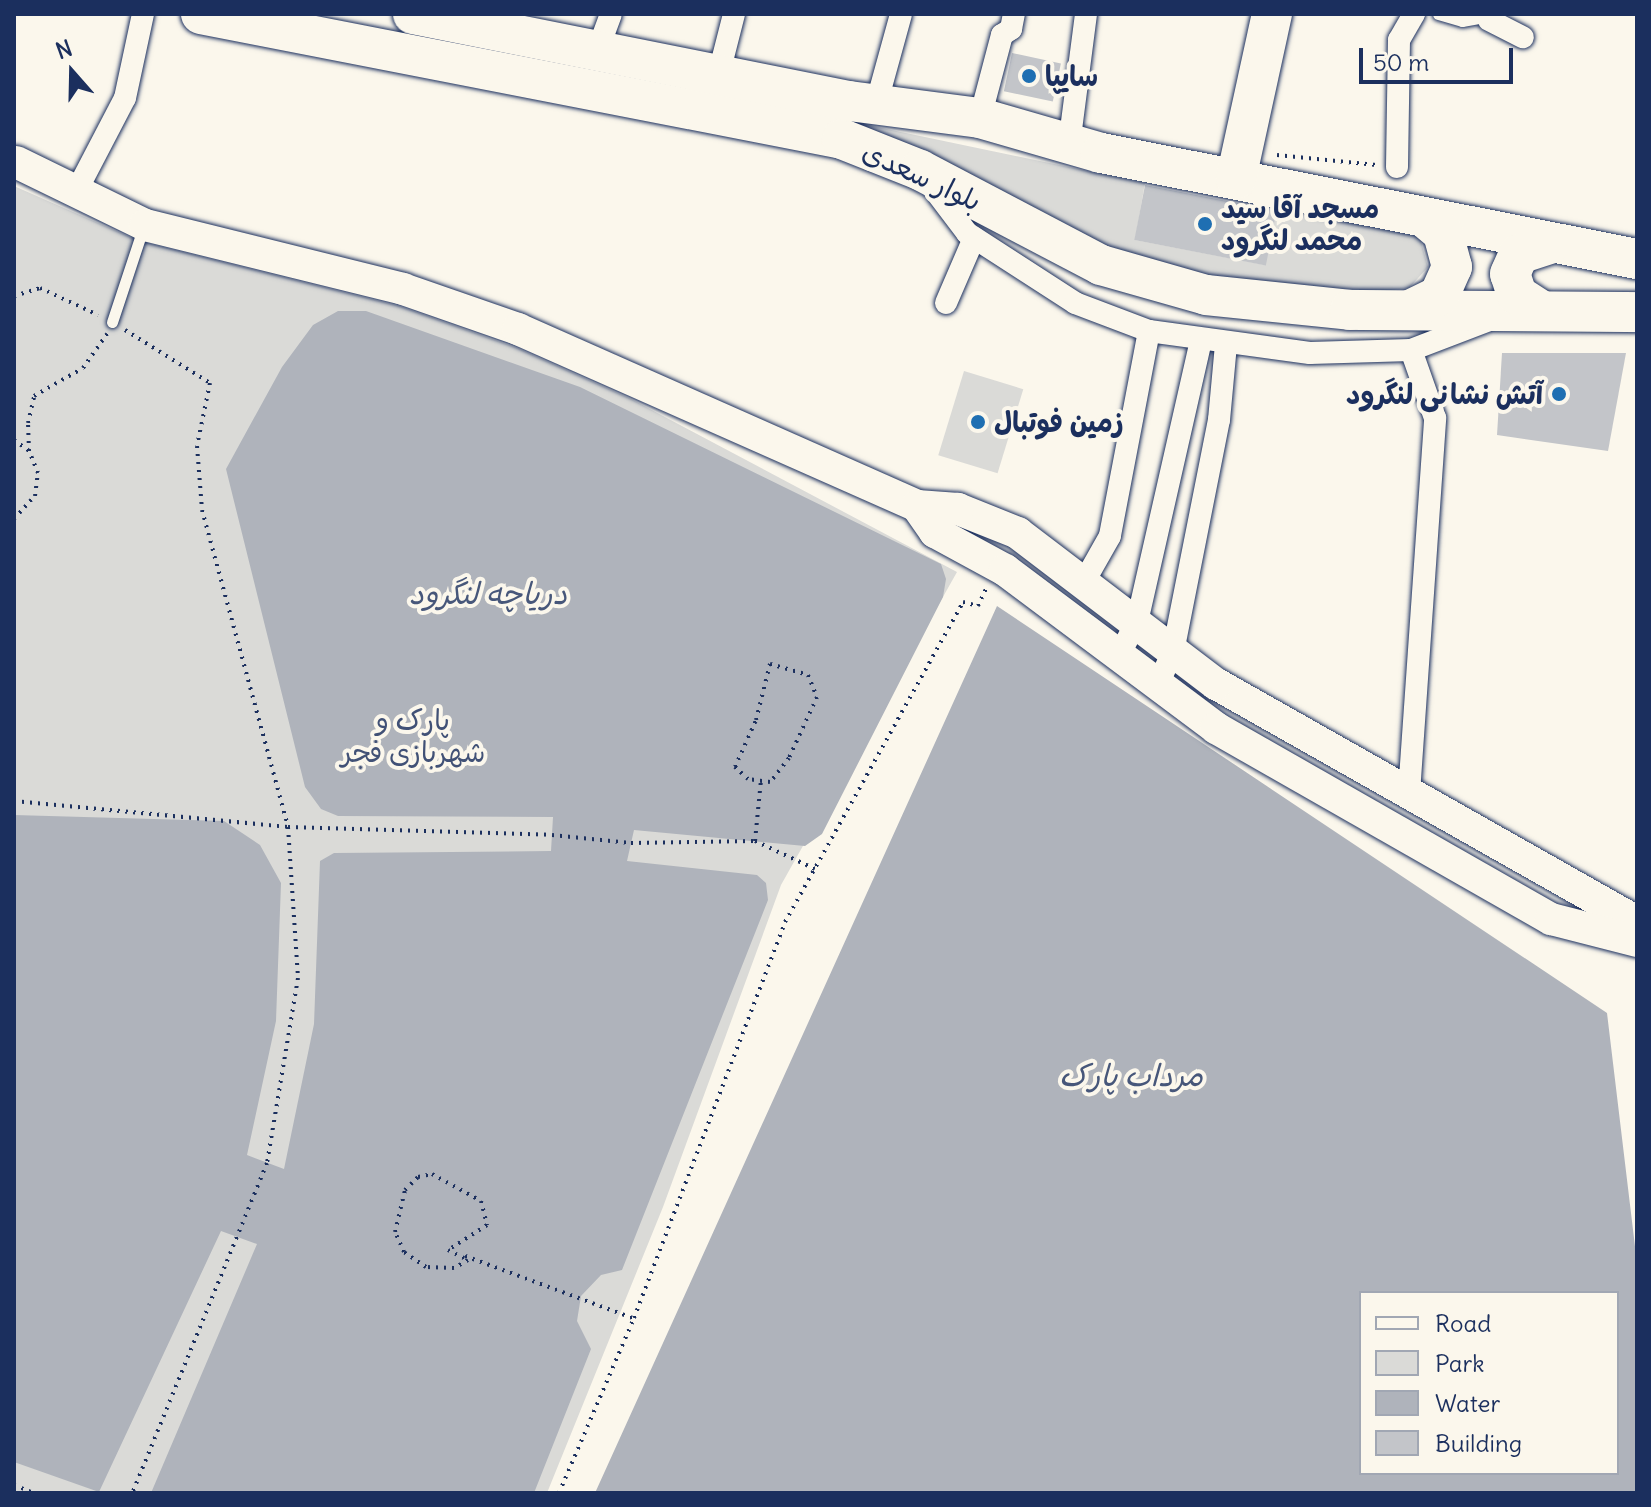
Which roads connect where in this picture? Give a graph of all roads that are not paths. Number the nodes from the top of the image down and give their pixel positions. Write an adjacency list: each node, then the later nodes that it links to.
1 (143, 14): 26 (street)
2 (201, 14): 25 (highway, بلوار سعدی)
3 (413, 14): 14 (highway, بلوار سعدی)
4 (611, 14): 17 (street)
5 (734, 14): 18 (street)
6 (901, 14): 19 (street)
7 (1014, 14): 20 (street)
8 (1086, 14): 21 (street)
9 (1247, 14): 24 (highway)
10 (1272, 14): 24 (highway)
11 (1414, 14): 23 (street)
12 (1438, 14): 13 (lane)
13 (1490, 17): 16 (street)
14 (471, 20): 15 (highway, بلوار سعدی)
15 (539, 27): 17 (highway, بلوار سعدی)
16 (1523, 37)
17 (597, 52): 18 (highway, بلوار سعدی)
18 (719, 73): 19 (highway, بلوار سعدی)
19 (876, 105): 20 (highway, بلوار سعدی)
20 (980, 118): 21 (highway, بلوار سعدی)
21 (1069, 145): 24 (highway, بلوار سعدی)
22 (15, 161): 26 (street)
23 (1397, 167)
24 (1232, 169): 27 (highway, بلوار سعدی)
25 (920, 170): 29 (street); 33 (highway, بلوار سعدی)
26 (76, 192): 28 (street)
27 (1425, 218): 30 (highway, بلوار سعدی); 33 (highway)
28 (145, 225): 36 (lane); 41 (street)
29 (974, 238): 32 (street); 37 (street)
30 (1550, 244): 31 (highway, بلوار سعدی); 34 (highway)
31 (1637, 259)
32 (946, 303)
33 (1410, 310): 34 (highway, بلوار سعدی)
34 (1528, 311): 35 (highway, بلوار سعدی); 40 (street)
35 (1637, 312)
36 (112, 322)
37 (1149, 331): 38 (street); 42 (street)
38 (1201, 341): 39 (street); 43 (street)
39 (1226, 345): 40 (street); 44 (street)
40 (1411, 350): 47 (street)
41 (917, 506): 42 (street); 45 (street)
42 (1084, 582): 43 (street)
43 (1137, 622): 44 (street); 45 (street)
44 (1173, 652): 46 (street); 47 (street)
45 (1118, 657): 46 (street)
46 (1157, 686): 49 (street)
47 (1409, 793): 48 (street)
48 (1637, 922)
49 (1637, 941)

